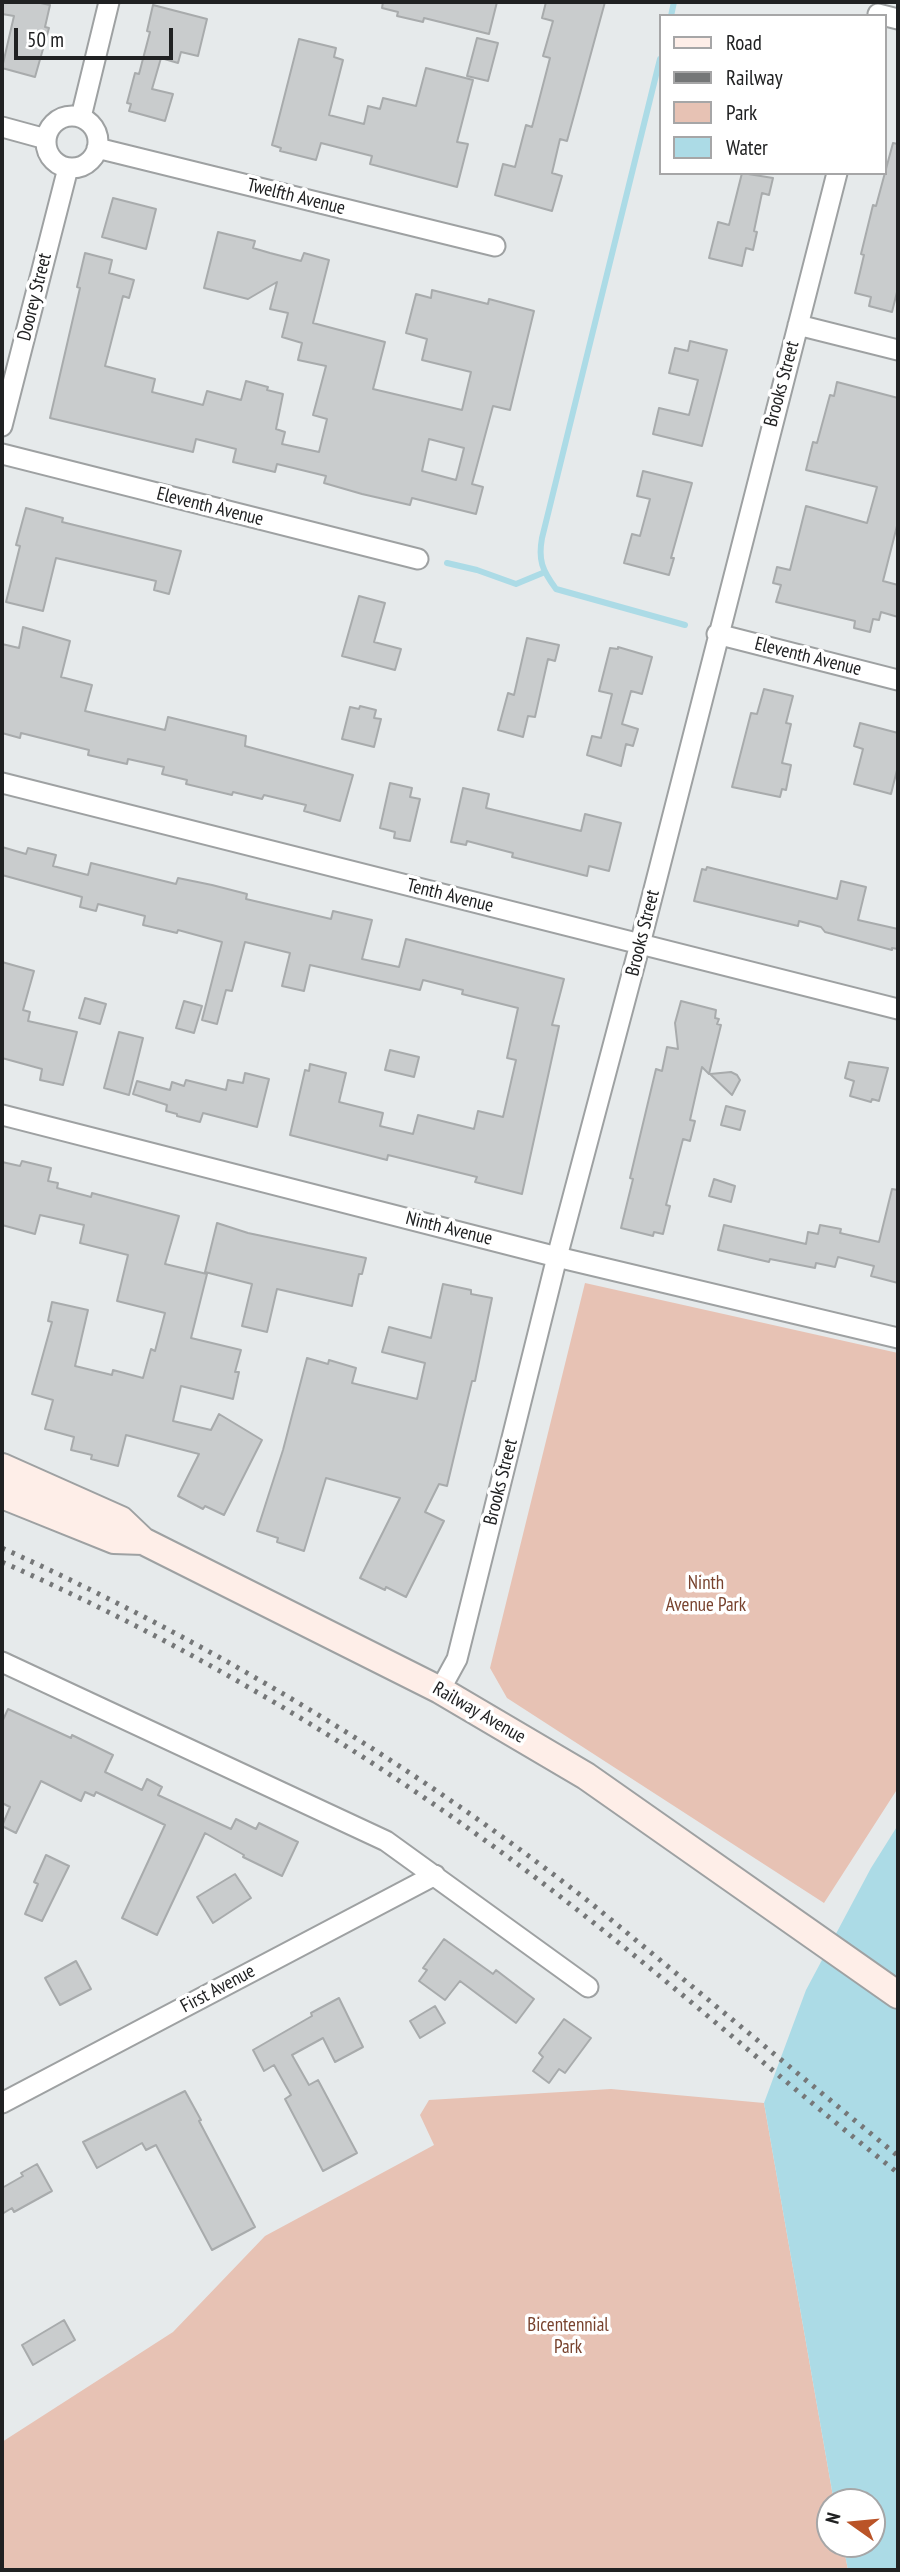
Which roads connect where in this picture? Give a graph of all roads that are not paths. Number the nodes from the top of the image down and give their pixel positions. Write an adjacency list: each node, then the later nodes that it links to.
1 (109, 2): 4 (street)
2 (879, 10): 3 (street)
3 (898, 19)
4 (81, 117): 6 (street); 7 (street)
5 (2, 127): 6 (street)
6 (46, 139): 8 (street)
7 (97, 148): 8 (street); 10 (street, Twelfth Avenue)
8 (68, 168): 13 (street, Doorey Street)
9 (836, 175): 11 (street, Brooks Street)
10 (495, 246)
11 (798, 325): 12 (street); 16 (street, Brooks Street)
12 (898, 350)
13 (2, 426)
14 (2, 454): 15 (street, Eleventh Avenue)
15 (418, 559)
16 (717, 635): 17 (street, Eleventh Avenue); 19 (street, Brooks Street)
17 (898, 680)
18 (2, 783): 19 (street, Tenth Avenue)
19 (640, 944): 20 (street, Tenth Avenue); 22 (street, Brooks Street)
20 (898, 1009)
21 (2, 1115): 22 (street, Ninth Avenue)
22 (557, 1256): 23 (street, Ninth Avenue); 28 (street, Brooks Street)
23 (898, 1338)
24 (2, 1467): 26 (main road, Railway Avenue)
25 (2, 1495): 26 (main road, Railway Avenue)
26 (144, 1541): 28 (main road, Railway Avenue)
27 (2, 1662): 29 (street)
28 (440, 1690): 31 (main road, Railway Avenue)
29 (435, 1875): 30 (street); 32 (street, First Avenue)
30 (588, 1987)
31 (898, 1995)
32 (2, 2103)

